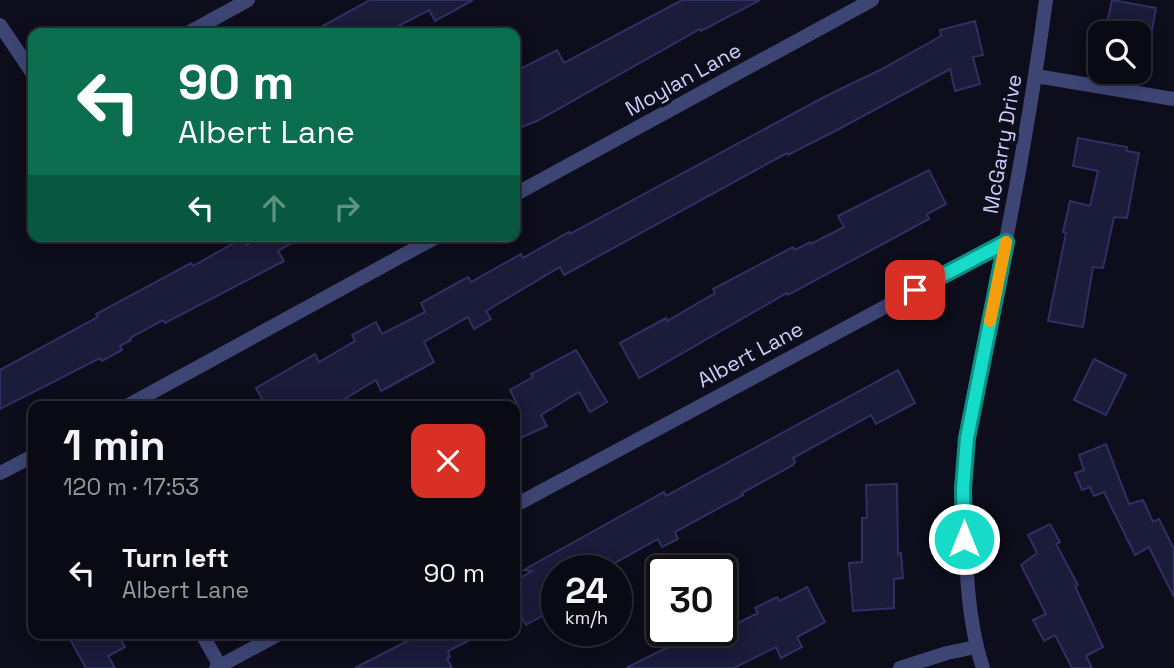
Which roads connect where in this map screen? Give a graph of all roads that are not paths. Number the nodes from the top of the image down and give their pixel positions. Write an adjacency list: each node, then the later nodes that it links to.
1 (248, 0): 5 (street)
2 (872, 0): 9 (street, Moylan Lane)
3 (1046, 0): 7 (street, McGarry Drive)
4 (0, 24): 6 (street)
5 (197, 28)
6 (28, 67)
7 (1036, 76): 8 (street); 11 (street, McGarry Drive)
8 (1174, 99)
9 (520, 192)
10 (427, 242): 12 (street)
11 (1006, 242): 15 (street, Albert Lane); 18 (street, McGarry Drive)
12 (136, 401)
13 (28, 459): 14 (street)
14 (0, 473)
15 (520, 503)
16 (204, 639): 19 (street)
17 (270, 639): 19 (street)
18 (976, 647): 20 (street); 21 (street, McGarry Drive)
19 (218, 667)
20 (900, 668)
21 (984, 668)

